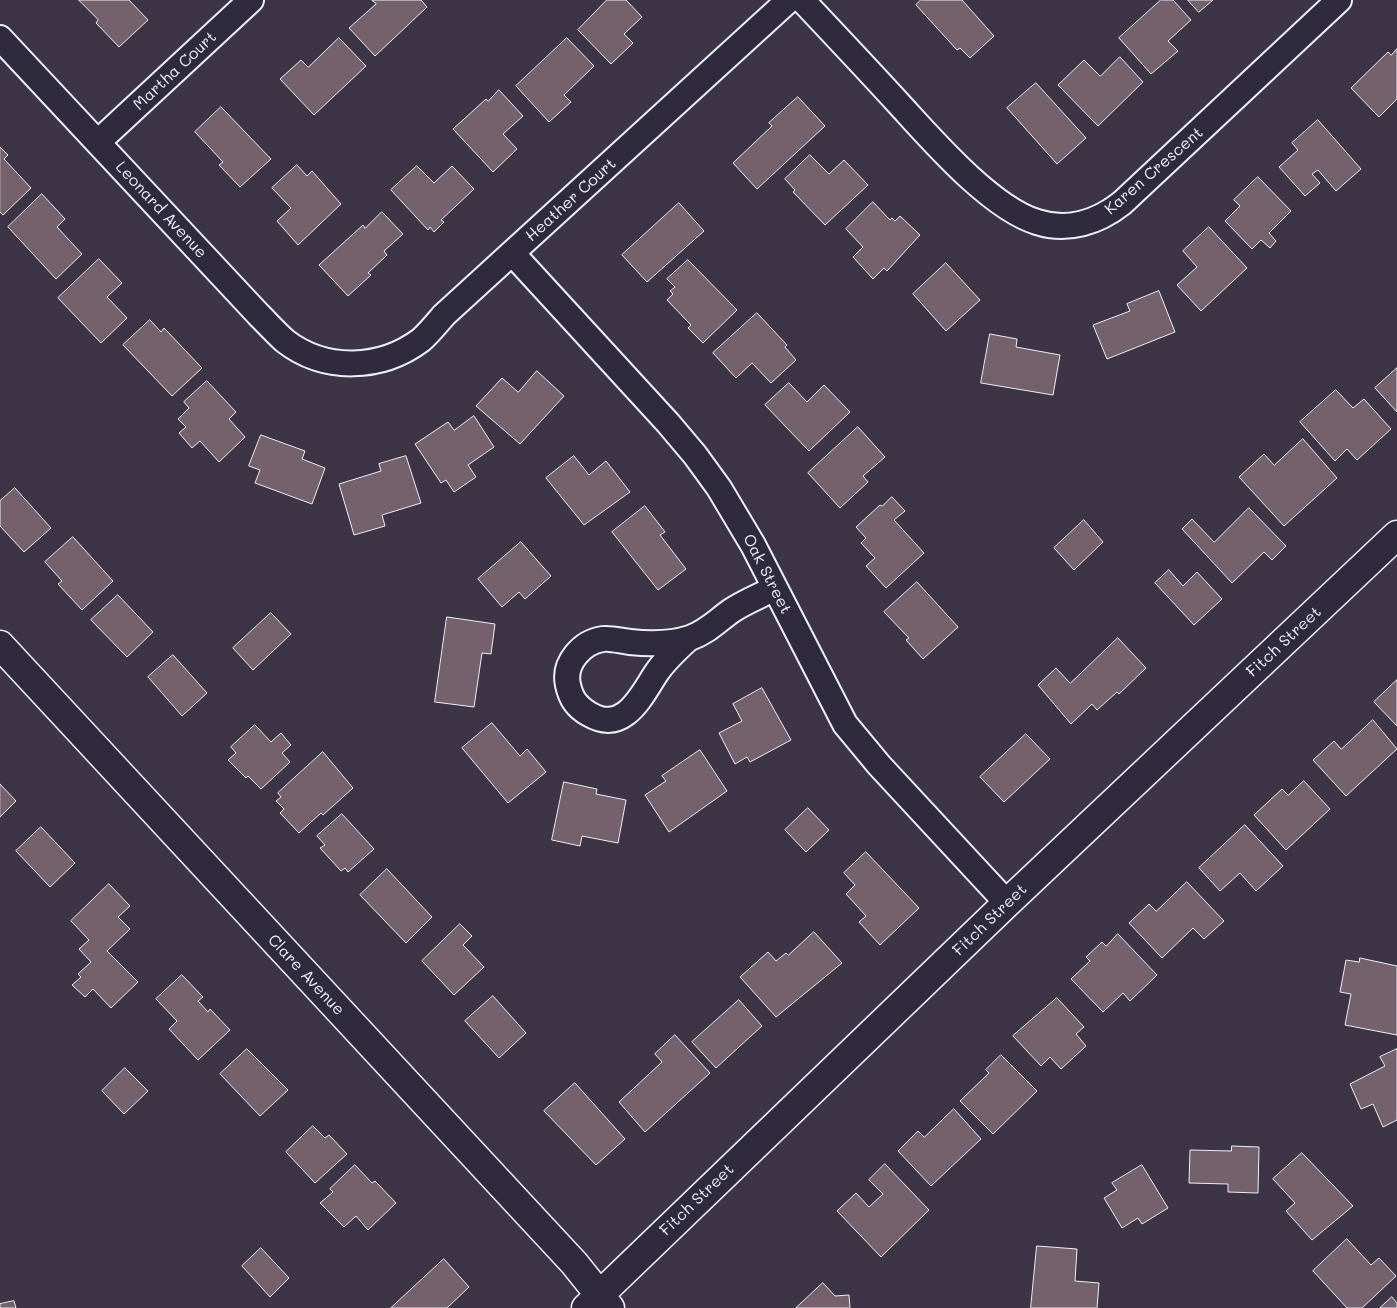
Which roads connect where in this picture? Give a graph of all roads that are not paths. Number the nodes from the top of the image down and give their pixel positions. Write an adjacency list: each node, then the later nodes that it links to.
1 (251, 0): 6 (street, Martha Court)
2 (789, 0): 7 (street, Heather Court)
3 (802, 0): 4 (street, Karen Crescent)
4 (1339, 0)
5 (0, 38): 6 (street, Leonard Avenue)
6 (98, 142): 8 (street, Leonard Avenue)
7 (512, 253): 8 (street, Heather Court); 10 (street, Oak Street)
8 (336, 362)
9 (1397, 535): 13 (street, Fitch Street)
10 (775, 588): 11 (street); 13 (street, Oak Street)
11 (688, 639): 11 (street)
12 (0, 645): 14 (street, Clare Avenue)
13 (1007, 903): 14 (street, Fitch Street)
14 (598, 1304)

